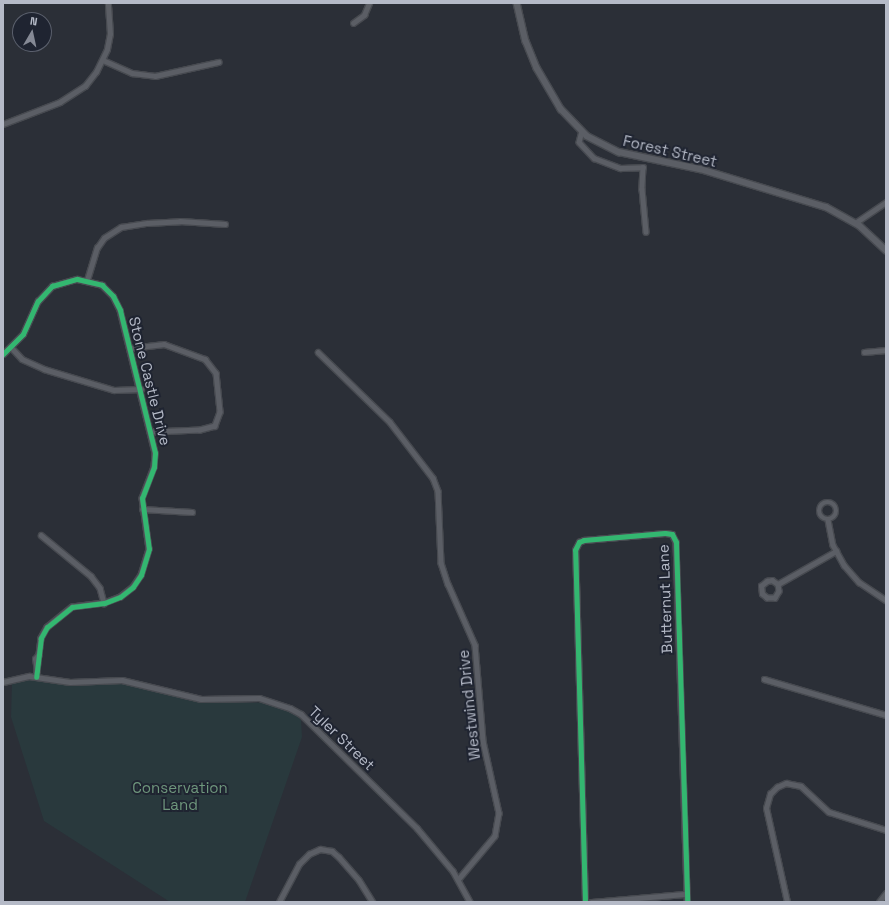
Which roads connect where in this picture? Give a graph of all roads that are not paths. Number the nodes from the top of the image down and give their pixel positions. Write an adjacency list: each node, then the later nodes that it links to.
1 (108, 3): 5 (street)
2 (369, 3): 4 (street)
3 (517, 3): 8 (street, Forest Street)
4 (353, 22)
5 (103, 60): 6 (street); 7 (street)
6 (218, 62)
7 (3, 124)
8 (582, 131): 9 (street, Forest Street); 10 (street)
9 (644, 158): 10 (street); 12 (street, Forest Street)
10 (643, 167): 14 (street)
11 (886, 202): 12 (street)
12 (855, 223): 15 (street, Forest Street)
13 (225, 224): 16 (street)
14 (646, 232)
15 (886, 250)
16 (87, 280): 17 (street, Stone Castle Drive); 18 (street, Stone Castle Drive)
17 (11, 347): 22 (street, Stone Castle Drive); 23 (street)
18 (130, 348): 23 (street, Stone Castle Drive); 24 (street)
19 (886, 350): 21 (street)
20 (318, 352): 38 (street, Westwind Drive)
21 (864, 352)
22 (3, 354)
23 (141, 389): 24 (street, Stone Castle Drive)
24 (152, 432): 25 (street, Stone Castle Drive)
25 (142, 508): 26 (street); 32 (street, Stone Castle Drive)
26 (192, 512)
27 (828, 520): 27 (street); 29 (street)
28 (41, 535): 32 (street)
29 (836, 551): 30 (street); 31 (street)
30 (778, 584): 30 (street)
31 (886, 600)
32 (104, 603): 33 (street, Stone Castle Drive)
33 (36, 677): 35 (street, Tyler Street); 38 (street, Tyler Street)
34 (764, 679): 36 (street)
35 (3, 682)
36 (886, 715)
37 (886, 830): 47 (street)
38 (459, 879): 43 (street, Tyler Street)
39 (886, 892): 48 (street)
40 (685, 894): 44 (street, Butternut Lane); 45 (street); 46 (street, Butternut Lane)
41 (279, 902): 42 (street)
42 (373, 902)
43 (470, 902)
44 (585, 902)
45 (591, 902)
46 (687, 902)
47 (787, 902)
48 (879, 902)

